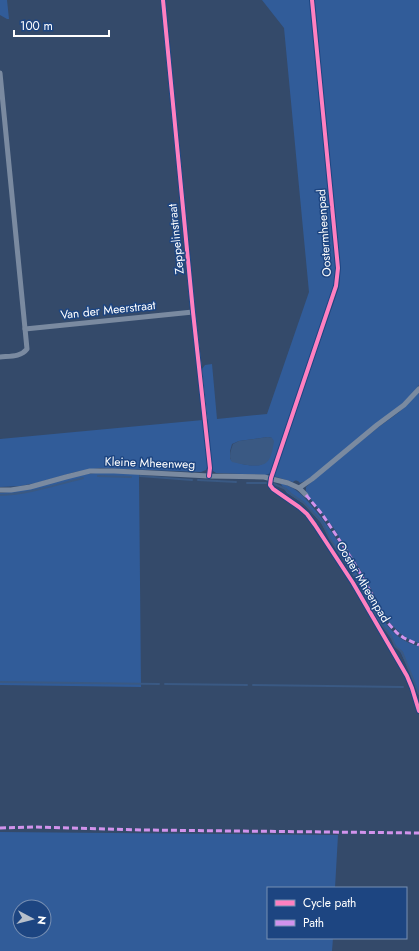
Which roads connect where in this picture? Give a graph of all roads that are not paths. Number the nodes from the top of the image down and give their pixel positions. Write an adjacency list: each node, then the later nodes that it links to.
1 (163, 0): 3 (street, Zeppelinstraat)
2 (0, 73): 4 (street)
3 (193, 312): 4 (street, Van der Meerstraat); 7 (street, Zeppelinstraat)
4 (25, 329): 5 (street)
5 (0, 357)
6 (419, 389): 8 (street)
7 (205, 418)
8 (299, 488): 9 (street, Kleine Mheenweg); 10 (street, Kleine Mheenweg)
9 (0, 490)
10 (306, 495)

